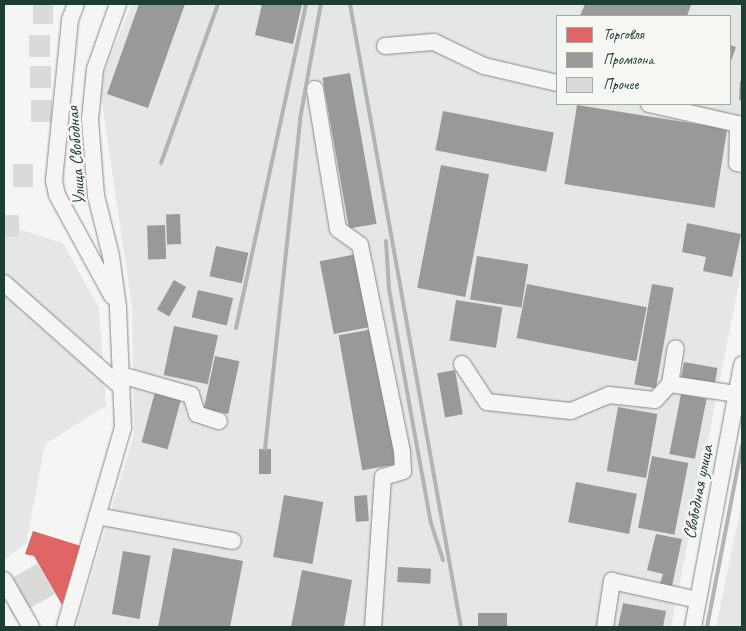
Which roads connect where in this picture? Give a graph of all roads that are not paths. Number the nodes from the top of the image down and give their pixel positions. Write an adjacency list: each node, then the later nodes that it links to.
1 (76, 4): 9 (street)
2 (118, 4): 9 (street, Улица Свободная)
3 (385, 46): 4 (street)
4 (556, 83)
5 (315, 89): 23 (street)
6 (653, 105): 7 (street)
7 (742, 164)
8 (4, 283): 13 (street)
9 (118, 307): 13 (street, Улица Свободная)
10 (676, 348): 14 (street)
11 (462, 364): 14 (street)
12 (742, 365): 15 (street, Свободная улица)
13 (121, 381): 16 (street); 17 (street, Улица Свободная)
14 (670, 384): 15 (street)
15 (737, 394): 20 (street, Свободная улица)
16 (219, 421)
17 (97, 516): 18 (street); 22 (street, Улица Свободная)
18 (233, 541)
19 (4, 580): 21 (street)
20 (698, 600): 24 (street); 25 (street, Свободная улица)
21 (31, 627)
22 (65, 627)
23 (373, 627)
24 (605, 627)
25 (693, 627)

